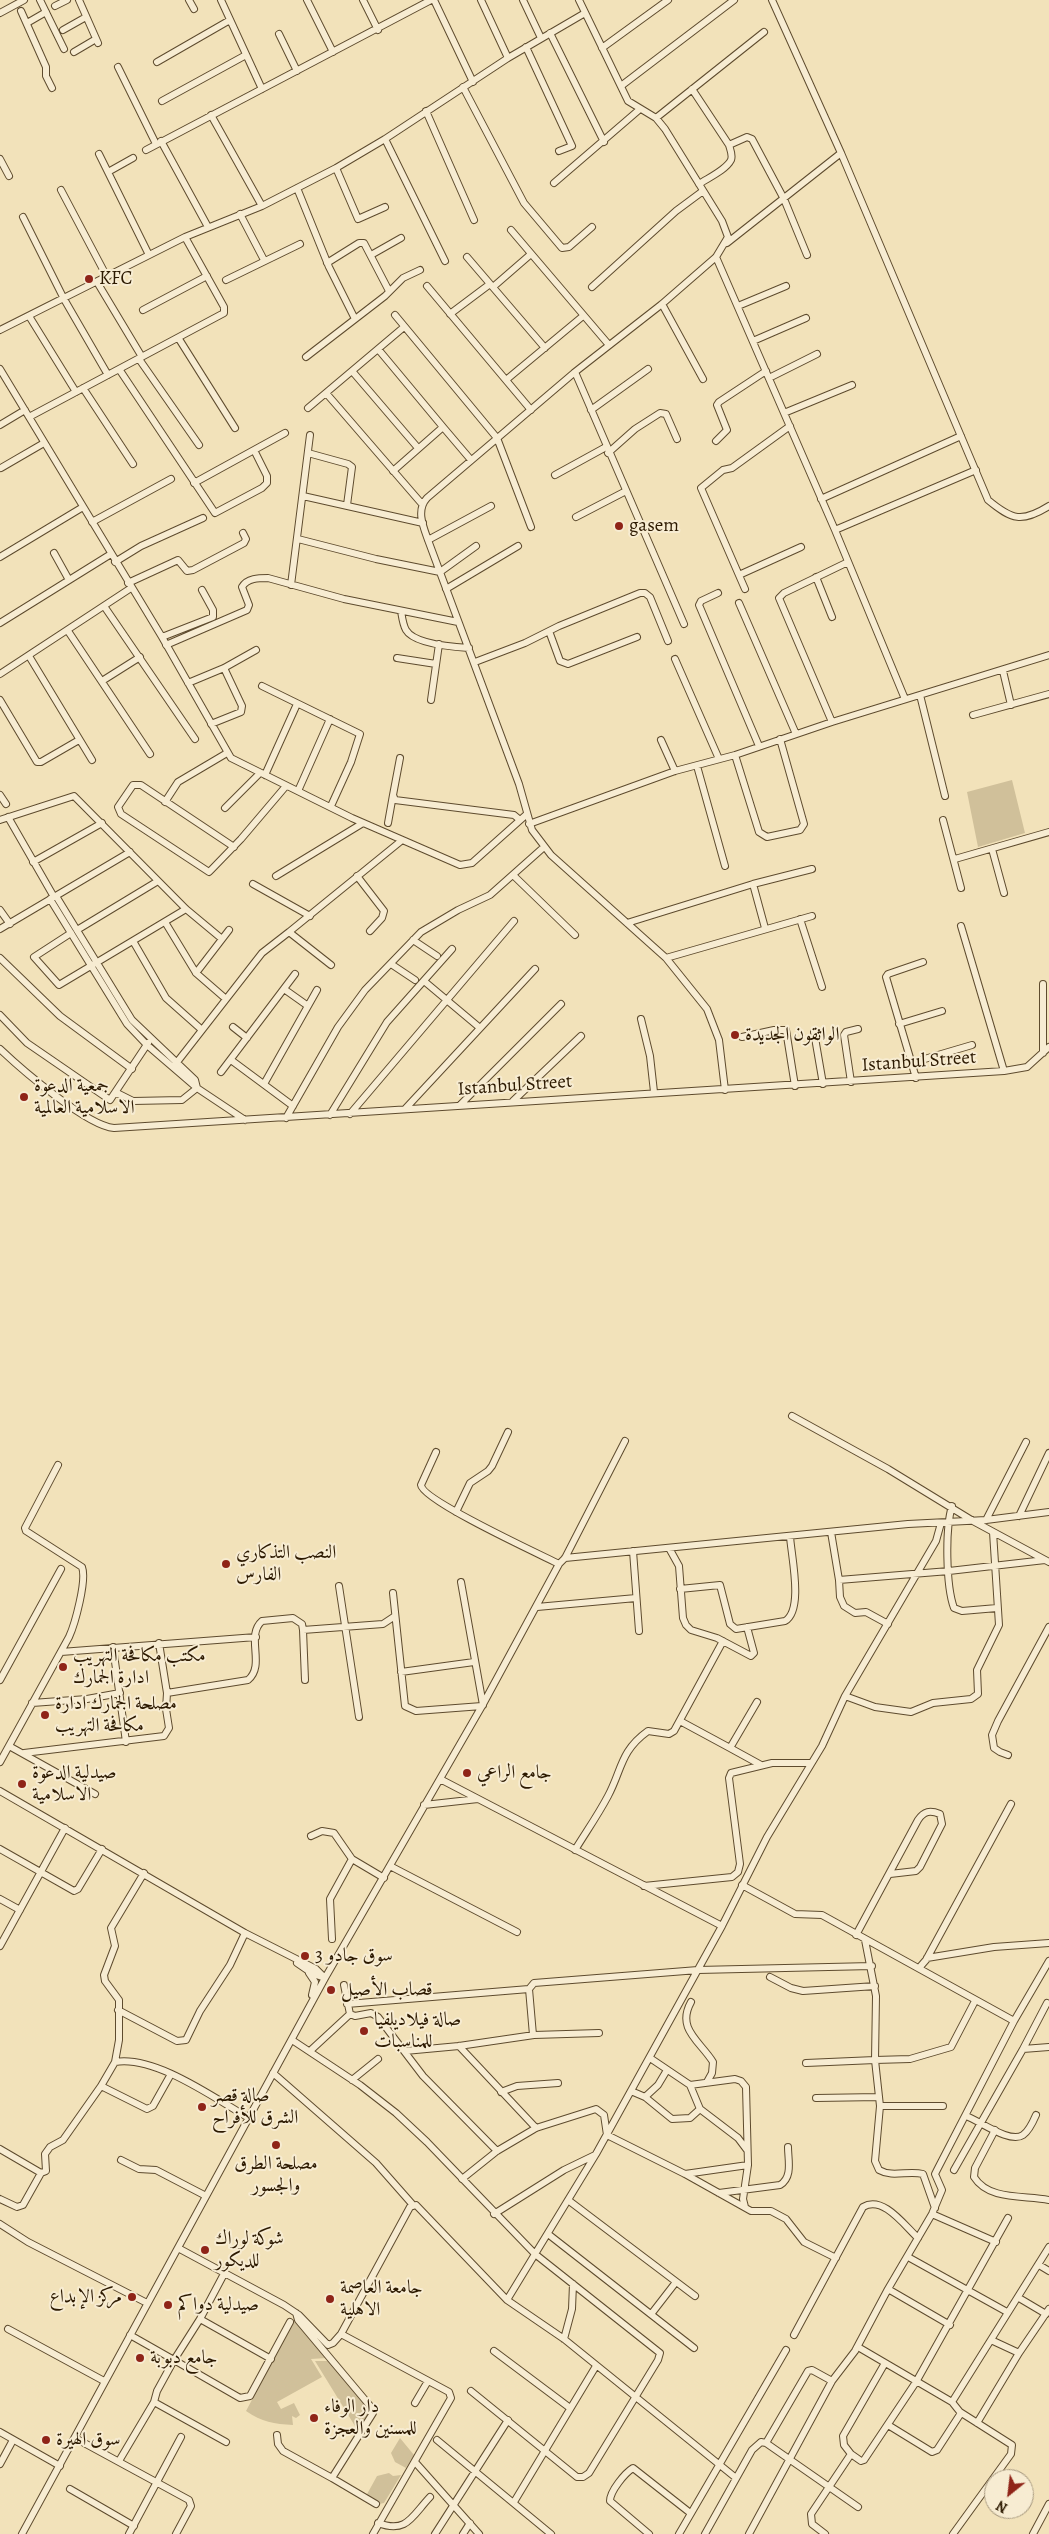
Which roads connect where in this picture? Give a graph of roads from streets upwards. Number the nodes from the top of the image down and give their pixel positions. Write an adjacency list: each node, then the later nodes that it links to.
1 (24, 0): 20 (street)
2 (40, 0): 19 (street)
3 (66, 0): 16 (street)
4 (79, 0): 22 (street)
5 (190, 0): 17 (street)
6 (221, 0): 23 (street)
7 (306, 0): 35 (street)
8 (363, 0): 26 (street)
9 (432, 0): 26 (street); 41 (street)
10 (481, 0): 37 (street)
11 (523, 0): 30 (street)
12 (579, 0): 21 (street)
13 (668, 0): 32 (street)
14 (734, 0): 42 (street)
15 (772, 0): 58 (street)
16 (55, 6)
17 (194, 9)
18 (21, 11): 24 (street)
19 (46, 12): 24 (street); 33 (street)
20 (0, 13)
21 (585, 13): 28 (street); 32 (street)
22 (86, 17): 25 (street); 34 (street)
23 (230, 20): 36 (street); 38 (street)
24 (27, 23): 43 (street)
25 (64, 30)
26 (378, 30): 35 (street)
27 (764, 32): 46 (street)
28 (550, 33): 30 (street); 53 (street)
29 (279, 34): 40 (street)
30 (541, 38): 31 (street)
31 (526, 47): 37 (street); 57 (street)
32 (602, 48): 42 (street)
33 (64, 49)
34 (74, 52)
35 (333, 52): 40 (street)
36 (246, 55): 45 (street); 47 (street)
37 (508, 58): 41 (street)
38 (157, 62)
39 (118, 67): 54 (street)
40 (297, 71): 45 (street)
41 (473, 82): 44 (street)
42 (621, 86): 48 (street)
43 (52, 88)
44 (463, 88): 49 (street); 77 (street)
45 (262, 89): 50 (street)
46 (692, 89): 51 (street); 55 (street)
47 (162, 101)
48 (640, 109): 51 (street); 53 (street)
49 (426, 111): 52 (street); 75 (street)
50 (211, 115): 54 (street); 71 (street)
51 (656, 118): 66 (street)
52 (385, 139): 62 (street); 90 (street)
53 (604, 142): 65 (street)
54 (159, 143): 56 (street); 76 (street)
55 (729, 145): 66 (street); 70 (street)
56 (146, 150)
57 (559, 151)
58 (842, 153): 70 (street); 148 (street)
59 (99, 154): 63 (street)
60 (133, 158): 63 (street)
61 (0, 159): 64 (street)
62 (336, 168): 67 (street); 72 (street)
63 (108, 172): 84 (street)
64 (9, 176)
65 (554, 183)
66 (699, 184): 69 (street)
67 (297, 188): 71 (street); 91 (street)
68 (61, 190): 94 (street)
69 (703, 191): 81 (street); 100 (street)
70 (784, 199): 81 (street); 86 (street)
71 (262, 206): 73 (street)
72 (385, 207)
73 (240, 214): 76 (street); 89 (street)
74 (23, 217): 102 (street)
75 (474, 220)
76 (208, 227): 79 (street)
77 (592, 227)
78 (511, 230): 83 (street)
79 (185, 237): 84 (street); 93 (street)
80 (401, 238): 85 (street)
81 (727, 243): 88 (street)
82 (300, 244): 89 (street)
83 (532, 254): 98 (street); 109 (street)
84 (149, 255): 94 (street)
85 (371, 255): 91 (street); 101 (street)
86 (807, 255)
87 (467, 257): 98 (street)
88 (716, 257): 103 (street); 104 (street)
89 (264, 260): 95 (street)
90 (445, 261)
91 (327, 263): 111 (street)
92 (420, 270): 101 (street)
93 (207, 276): 105 (street); 114 (street)
94 (107, 277): 96 (street)
95 (226, 280)
96 (97, 282): 102 (street); 121 (street)
97 (427, 286): 106 (street)
98 (491, 286): 106 (street); 117 (street)
99 (786, 286): 104 (street)
100 (592, 287)
101 (389, 291): 111 (street)
102 (64, 299): 108 (street); 128 (street)
103 (662, 304): 116 (street); 131 (street)
104 (738, 306): 115 (street)
105 (143, 310)
106 (450, 314): 130 (street)
107 (395, 315): 112 (street)
108 (29, 316): 113 (street); 134 (street)
109 (583, 316): 116 (street); 117 (street)
110 (806, 318): 115 (street)
111 (355, 319): 120 (street)
112 (404, 326): 118 (street); 149 (street)
113 (0, 330)
114 (179, 339): 121 (street); 145 (street)
115 (753, 341): 126 (street)
116 (609, 345): 127 (street)
117 (545, 348): 130 (street)
118 (378, 349): 125 (street); 144 (street)
119 (818, 354): 129 (street)
120 (306, 357)
121 (140, 358): 123 (street); 153 (street)
122 (0, 369): 137 (street)
123 (119, 369): 128 (street); 165 (street)
124 (648, 369): 139 (street)
125 (352, 371): 135 (street); 154 (street)
126 (766, 371): 129 (street); 151 (street)
127 (575, 372): 138 (street); 139 (street)
128 (108, 375): 133 (street)
129 (769, 378): 140 (street)
130 (506, 380): 138 (street)
131 (703, 380)
132 (852, 385): 140 (street)
133 (83, 388): 134 (street); 159 (street)
134 (76, 392): 141 (street)
135 (326, 393): 136 (street); 162 (street)
136 (308, 408)
137 (25, 410): 141 (street); 142 (street)
138 (531, 410): 149 (street)
139 (591, 410): 156 (street)
140 (784, 413): 143 (street)
141 (29, 417): 152 (street)
142 (0, 425)
143 (790, 426): 168 (street); 192 (street)
144 (443, 427): 154 (street); 158 (street)
145 (235, 428)
146 (285, 433): 155 (street)
147 (310, 435): 157 (street)
148 (961, 436): 161 (street); 168 (street)
149 (496, 438): 158 (street); 178 (street)
150 (677, 439): 156 (street)
151 (716, 441)
152 (44, 442): 160 (street); 171 (street)
153 (199, 445)
154 (418, 448): 162 (street)
155 (254, 450): 165 (street); 165 (street)
156 (607, 450): 163 (street); 166 (street)
157 (308, 453): 167 (street); 170 (street)
158 (471, 460): 169 (street)
159 (133, 464)
160 (1, 468)
161 (976, 470): 173 (street); 179 (street)
162 (393, 471): 169 (street)
163 (555, 475)
164 (171, 479): 176 (street)
165 (194, 484)
166 (626, 491): 174 (street); 207 (street)
167 (303, 496): 170 (street); 181 (street)
168 (821, 499): 179 (street)
169 (422, 504): 177 (street)
170 (347, 505): 177 (street)
171 (83, 506): 176 (street); 188 (street)
172 (491, 506): 182 (street)
173 (1049, 506)
174 (576, 517)
175 (204, 518): 189 (street)
176 (92, 522): 187 (street)
177 (423, 523): 182 (street)
178 (531, 527)
179 (835, 530): 190 (street)
180 (243, 533): 196 (street)
181 (298, 539): 191 (street); 195 (street)
182 (428, 540): 191 (street)
183 (476, 546): 191 (street)
184 (518, 546): 197 (street)
185 (801, 547): 192 (street)
186 (54, 553): 194 (street)
187 (111, 554): 189 (street); 194 (street)
188 (0, 557)
189 (115, 562): 196 (street)
190 (848, 562): 193 (street); 232 (street)
191 (440, 572): 197 (street)
192 (739, 575): 198 (street)
193 (816, 577): 204 (street); 239 (street)
194 (69, 580): 206 (street)
195 (291, 585): 203 (street); 214 (street)
196 (130, 586): 202 (street); 210 (street)
197 (446, 589): 205 (street)
198 (745, 589)
199 (202, 590): 210 (street)
200 (718, 593): 246 (street)
201 (740, 603): 241 (street)
202 (104, 606): 208 (street); 219 (street)
203 (401, 611): 205 (street); 213 (street)
204 (832, 617)
205 (458, 622): 215 (street)
206 (0, 623)
207 (684, 624)
208 (68, 630): 218 (street); 227 (street)
209 (549, 631): 211 (street); 212 (street); 222 (street)
210 (162, 637): 214 (street)
211 (637, 637)
212 (668, 641)
213 (439, 644): 215 (street); 223 (street)
214 (166, 645): 228 (street)
215 (469, 648): 222 (street)
216 (256, 650): 224 (street)
217 (1049, 655): 225 (street)
218 (29, 656): 226 (street); 244 (street)
219 (140, 657): 227 (street); 242 (street)
220 (397, 658): 223 (street)
221 (676, 659): 251 (street)
222 (475, 662): 265 (street)
223 (436, 664): 234 (street)
224 (224, 668): 228 (street); 240 (street)
225 (1003, 671): 231 (street); 236 (street)
226 (1, 672)
227 (102, 681): 248 (street)
228 (188, 683): 240 (street)
229 (262, 686): 235 (street)
230 (1049, 694): 236 (street)
231 (920, 695): 232 (street); 260 (street)
232 (905, 699): 239 (street)
233 (0, 700): 244 (street)
234 (431, 700)
235 (297, 704): 238 (street); 255 (street)
236 (1011, 705): 237 (street)
237 (973, 715)
238 (330, 719): 257 (street); 263 (street)
239 (832, 722): 241 (street)
240 (211, 724): 247 (street)
241 (796, 734): 243 (street)
242 (195, 739)
243 (780, 739): 246 (street); 249 (street)
244 (79, 740): 252 (street)
245 (661, 740): 254 (street)
246 (759, 746): 249 (street)
247 (227, 753): 255 (street); 261 (street)
248 (150, 754)
249 (734, 755): 251 (street)
250 (400, 758): 259 (street)
251 (719, 759): 253 (street)
252 (92, 760)
253 (697, 766): 254 (street); 282 (street)
254 (674, 771): 273 (street)
255 (262, 774): 256 (street); 264 (street)
256 (286, 786): 257 (street); 276 (street)
257 (298, 791): 263 (street)
258 (0, 795): 262 (street)
259 (393, 795): 268 (street); 272 (street)
260 (946, 796)
261 (165, 802): 276 (street); 276 (street)
262 (6, 804)
263 (331, 806): 271 (street)
264 (225, 808)
265 (527, 814): 268 (street); 273 (street)
266 (8, 817): 267 (street); 270 (street); 281 (street)
267 (0, 820)
268 (520, 820): 275 (street)
269 (943, 820): 280 (street)
270 (102, 823): 279 (street); 281 (street)
271 (363, 823): 275 (street); 285 (street)
272 (388, 823)
273 (529, 824): 277 (street)
274 (1049, 832): 278 (street)
275 (402, 840): 286 (street)
276 (234, 847)
277 (544, 847): 284 (street); 300 (street)
278 (992, 849): 280 (street); 291 (street)
279 (130, 852): 287 (street); 292 (street)
280 (955, 859): 290 (street)
281 (33, 862): 292 (street)
282 (725, 866)
283 (812, 868): 289 (street)
284 (513, 875): 309 (street); 311 (street)
285 (276, 876)
286 (357, 876): 295 (street); 307 (street)
287 (158, 881): 293 (street); 306 (street)
288 (253, 884): 295 (street)
289 (753, 884): 300 (street); 303 (street)
290 (961, 888)
291 (1004, 893)
292 (53, 898): 301 (street); 306 (street)
293 (186, 909): 299 (street); 310 (street)
294 (0, 910): 301 (street)
295 (310, 916): 308 (street)
296 (812, 916): 297 (street)
297 (800, 919): 303 (street); 327 (street)
298 (514, 921): 331 (street)
299 (165, 922): 312 (street); 322 (street)
300 (627, 923): 316 (street)
301 (10, 924): 304 (street)
302 (961, 926): 355 (street)
303 (765, 928): 316 (street)
304 (0, 929)
305 (229, 930): 310 (street)
306 (74, 931): 319 (street); 319 (street)
307 (370, 931)
308 (289, 932): 320 (street); 330 (street)
309 (575, 935)
310 (222, 939): 322 (street)
311 (413, 940): 314 (street); 318 (street)
312 (133, 942): 319 (street); 341 (street)
313 (452, 949): 325 (street)
314 (437, 956)
315 (0, 958): 354 (street)
316 (666, 958): 363 (street)
317 (923, 962): 337 (street)
318 (391, 964): 324 (street); 368 (street)
319 (94, 965): 346 (street)
320 (331, 965)
321 (535, 969): 339 (street)
322 (196, 974): 330 (street)
323 (295, 974): 328 (street)
324 (415, 980)
325 (424, 981): 331 (street); 372 (street)
326 (1043, 984): 350 (street)
327 (822, 987)
328 (284, 989): 333 (street); 345 (street)
329 (317, 990): 333 (street)
330 (226, 999): 341 (street)
331 (447, 999): 339 (street); 371 (street)
332 (561, 1004): 367 (street)
333 (308, 1006): 359 (street)
334 (942, 1011): 337 (street)
335 (0, 1015): 365 (street)
336 (641, 1019): 364 (street)
337 (899, 1024): 352 (street)
338 (233, 1027): 345 (street)
339 (480, 1028): 370 (street)
340 (858, 1029): 358 (street)
341 (202, 1030): 353 (street)
342 (814, 1032): 360 (street)
343 (581, 1036): 366 (street)
344 (742, 1037): 361 (street)
345 (247, 1038): 351 (street)
346 (149, 1042): 353 (street); 354 (street)
347 (972, 1045): 352 (street)
348 (1049, 1047): 350 (street, Istanbul Street)
349 (0, 1049): 375 (street, Istanbul Street)
350 (1043, 1053): 355 (street, Istanbul Street)
351 (231, 1060): 356 (street); 359 (street)
352 (911, 1064): 357 (street)
353 (175, 1065): 362 (street)
354 (132, 1069): 365 (street)
355 (1004, 1071): 357 (street, Istanbul Street)
356 (221, 1072)
357 (916, 1078): 358 (street, Istanbul Street)
358 (850, 1082): 360 (street, Istanbul Street)
359 (264, 1084): 368 (street)
360 (823, 1084): 361 (street, Istanbul Street)
361 (796, 1086): 363 (street, Istanbul Street)
362 (197, 1088): 365 (street); 369 (street)
363 (725, 1090): 364 (street, Istanbul Street)
364 (654, 1092): 366 (street, Istanbul Street)
365 (117, 1093)
366 (513, 1102): 367 (street, Istanbul Street)
367 (460, 1105): 370 (street, Istanbul Street)
368 (293, 1106): 373 (street)
369 (224, 1107): 374 (street); 375 (street)
370 (405, 1109): 371 (street, Istanbul Street)
371 (350, 1114): 372 (street, Istanbul Street)
372 (330, 1115): 373 (street, Istanbul Street)
373 (286, 1118): 374 (street, Istanbul Street)
374 (246, 1121): 375 (street, Istanbul Street)
375 (222, 1122)
376 (792, 1416): 383 (street)
377 (508, 1432): 384 (street)
378 (625, 1441): 395 (street)
379 (1026, 1442): 387 (street)
380 (436, 1452): 384 (street)
381 (1049, 1453): 386 (street)
382 (58, 1465): 423 (street)
383 (952, 1506): 388 (street); 389 (street)
384 (456, 1512): 397 (street)
385 (1049, 1512): 386 (street)
386 (1019, 1516): 387 (street)
387 (986, 1520): 388 (street)
388 (972, 1521): 389 (street); 391 (street)
389 (944, 1523): 390 (street); 400 (street); 401 (street)
390 (831, 1532): 392 (street); 402 (street)
391 (993, 1532): 396 (street); 398 (street)
392 (790, 1536): 393 (street); 413 (street)
393 (669, 1548): 394 (street); 405 (street)
394 (633, 1551): 395 (street); 407 (street)
395 (565, 1558): 397 (street)
396 (1048, 1560): 398 (street)
397 (559, 1564): 408 (street)
398 (995, 1566): 400 (street); 409 (street)
399 (61, 1569): 426 (street)
400 (949, 1571): 401 (street); 409 (street)
401 (917, 1573): 402 (street); 412 (street)
402 (839, 1580): 412 (street)
403 (462, 1582): 424 (street)
404 (339, 1586): 415 (street)
405 (680, 1589): 413 (street); 420 (street)
406 (393, 1593): 410 (street)
407 (636, 1598): 408 (street); 417 (street)
408 (537, 1607): 433 (street)
409 (997, 1608): 430 (street)
410 (396, 1616): 411 (street); 418 (street)
411 (383, 1624): 415 (street); 418 (street)
412 (888, 1624): 430 (street)
413 (747, 1627): 420 (street)
414 (1049, 1627): 440 (street)
415 (344, 1628): 416 (street); 434 (street)
416 (303, 1630): 419 (street); 427 (street)
417 (639, 1631)
418 (397, 1636): 425 (street)
419 (256, 1637): 421 (street); 429 (street)
420 (723, 1642): 435 (street)
421 (159, 1643): 422 (street); 429 (street)
422 (113, 1647): 423 (street); 428 (street)
423 (61, 1652): 432 (street)
424 (474, 1662): 425 (street); 433 (street)
425 (400, 1672): 433 (street)
426 (0, 1680)
427 (305, 1680)
428 (120, 1693): 432 (street); 436 (street)
429 (167, 1693): 436 (street)
430 (845, 1696): 442 (street)
431 (757, 1702): 438 (street)
432 (32, 1703): 437 (street)
433 (482, 1705): 444 (street)
434 (359, 1717)
435 (680, 1722): 438 (street); 454 (street)
436 (126, 1742): 439 (street)
437 (9, 1746): 439 (street); 441 (street)
438 (730, 1748): 443 (street)
439 (24, 1753): 446 (street)
440 (1008, 1754)
441 (0, 1762)
442 (811, 1764): 443 (street); 461 (street)
443 (762, 1765): 462 (street)
444 (440, 1779): 447 (street); 449 (street)
445 (0, 1791): 450 (street)
446 (94, 1794)
447 (478, 1799): 449 (street); 454 (street)
448 (1011, 1804): 474 (street)
449 (424, 1805): 456 (street)
450 (65, 1828): 453 (street); 457 (street)
451 (312, 1836): 455 (street)
452 (0, 1849): 457 (street)
453 (102, 1849): 457 (street); 458 (street)
454 (575, 1850): 462 (street)
455 (352, 1859): 460 (street); 469 (street)
456 (390, 1866): 460 (street); 466 (street)
457 (41, 1872): 464 (street)
458 (144, 1873): 467 (street); 490 (street)
459 (890, 1874): 459 (street); 468 (street)
460 (384, 1878): 481 (street)
461 (742, 1885): 465 (street); 468 (street)
462 (644, 1886): 465 (street)
463 (0, 1899): 464 (street)
464 (20, 1910): 472 (street)
465 (722, 1926): 479 (street)
466 (516, 1932)
467 (246, 1933): 473 (street); 490 (street)
468 (856, 1935): 470 (street)
469 (332, 1939)
470 (865, 1940): 476 (street); 477 (street)
471 (1049, 1943): 474 (street)
472 (0, 1946)
473 (280, 1951): 478 (street); 481 (street)
474 (927, 1958): 477 (street)
475 (1048, 1961): 492 (street)
476 (872, 1966): 479 (street); 483 (street)
477 (919, 1968): 485 (street)
478 (306, 1970): 481 (street); 489 (street)
479 (698, 1970): 484 (street); 501 (street)
480 (770, 1977): 483 (street)
481 (325, 1978): 489 (street)
482 (344, 1985): 487 (street)
483 (875, 1986): 503 (street)
484 (529, 1989): 487 (street); 494 (street)
485 (975, 2001): 492 (street); 503 (street)
486 (691, 2002): 510 (street)
487 (347, 2004): 491 (street)
488 (1047, 2004): 499 (street)
489 (309, 2008): 495 (street)
490 (118, 2010): 504 (street)
491 (350, 2014): 498 (street); 500 (street)
492 (1014, 2021): 522 (street)
493 (599, 2033): 494 (street)
494 (533, 2035): 496 (street)
495 (292, 2040): 500 (street); 508 (street)
496 (459, 2046): 498 (street); 515 (street)
497 (1049, 2047): 499 (street)
498 (406, 2050): 532 (street)
499 (1023, 2050): 525 (street)
500 (310, 2051): 509 (street)
501 (650, 2058): 506 (street); 514 (street)
502 (378, 2059): 509 (street)
503 (876, 2060): 505 (street); 517 (street)
504 (115, 2062): 507 (street); 513 (street)
505 (806, 2063)
506 (667, 2070): 512 (street); 516 (street)
507 (171, 2074): 513 (street); 524 (street)
508 (273, 2074): 524 (street); 546 (street)
509 (352, 2080): 539 (street)
510 (707, 2082): 512 (street); 531 (street)
511 (558, 2083): 515 (street)
512 (690, 2085): 521 (street)
513 (101, 2086): 537 (street)
514 (631, 2090): 516 (street); 528 (street)
515 (500, 2092): 526 (street)
516 (645, 2097): 521 (street)
517 (879, 2097): 518 (street); 519 (street)
518 (816, 2098)
519 (880, 2106): 520 (street); 548 (street)
520 (944, 2106)
521 (700, 2109): 531 (street)
522 (966, 2116): 525 (street); 548 (street)
523 (1036, 2116): 527 (street)
524 (249, 2118): 542 (street)
525 (982, 2123): 527 (street); 536 (street)
526 (536, 2128): 528 (street); 532 (street)
527 (995, 2130): 545 (street)
528 (606, 2135): 533 (street); 538 (street)
529 (788, 2147): 540 (street)
530 (0, 2149): 537 (street)
531 (748, 2150): 535 (street)
532 (497, 2151): 539 (street)
533 (596, 2154): 544 (street); 549 (street)
534 (121, 2160): 542 (street)
535 (748, 2164): 538 (street); 540 (street)
536 (954, 2170)
537 (41, 2172): 543 (street)
538 (685, 2174): 541 (street)
539 (462, 2179): 549 (street)
540 (745, 2190): 541 (street); 547 (street)
541 (719, 2193): 547 (street)
542 (206, 2196): 556 (street)
543 (0, 2199)
544 (568, 2200): 552 (street); 563 (street)
545 (1049, 2200)
546 (413, 2205): 569 (street); 579 (street)
547 (745, 2207): 559 (street)
548 (934, 2211): 553 (street); 554 (street)
549 (494, 2214): 557 (street)
550 (1008, 2218): 554 (street)
551 (0, 2224): 570 (street)
552 (548, 2234): 557 (street); 574 (street)
553 (918, 2238): 558 (street); 559 (street)
554 (996, 2242): 566 (street)
555 (1049, 2247): 560 (street)
556 (178, 2248): 562 (street); 570 (street)
557 (535, 2254): 564 (street); 569 (street)
558 (908, 2257): 565 (street); 566 (street)
559 (836, 2258): 581 (street)
560 (1039, 2265): 561 (street); 568 (street)
561 (1049, 2271)
562 (225, 2272): 573 (street); 575 (street)
563 (676, 2282): 567 (street); 574 (street)
564 (574, 2284): 582 (street); 598 (street)
565 (888, 2289): 577 (street); 584 (street)
566 (968, 2291): 572 (street); 577 (street)
567 (695, 2296)
568 (1019, 2298): 571 (street); 572 (street)
569 (507, 2300): 582 (street)
570 (147, 2303): 580 (street)
571 (1048, 2311): 588 (street)
572 (1008, 2312): 583 (street)
573 (296, 2313): 579 (street); 624 (street)
574 (652, 2313): 585 (street)
575 (200, 2319): 589 (street); 590 (street)
576 (290, 2322): 589 (street)
577 (950, 2325): 596 (street)
578 (8, 2329): 593 (street)
579 (340, 2334): 594 (street)
580 (130, 2335): 590 (street); 593 (street)
581 (794, 2335)
582 (564, 2339): 592 (street)
583 (991, 2340): 588 (street); 600 (street)
584 (858, 2347): 591 (street); 595 (street)
585 (694, 2348)
586 (786, 2350): 620 (street)
587 (494, 2351): 602 (street)
588 (1019, 2353): 605 (street)
589 (271, 2359): 590 (street)
590 (174, 2360): 599 (street)
591 (885, 2363): 596 (street); 616 (street)
592 (596, 2366): 598 (street); 602 (street)
593 (104, 2381): 610 (street)
594 (428, 2381): 601 (street); 619 (street)
595 (832, 2381): 614 (street); 617 (street)
596 (916, 2382): 600 (street); 606 (street)
597 (471, 2391): 604 (street)
598 (636, 2396): 615 (street); 620 (street)
599 (154, 2402): 613 (street); 618 (street)
600 (952, 2402): 603 (street)
601 (415, 2403)
602 (570, 2408): 615 (street)
603 (961, 2413): 605 (street); 606 (street)
604 (508, 2420): 615 (street); 623 (street)
605 (977, 2423): 652 (street)
606 (888, 2425): 616 (street)
607 (0, 2432): 611 (street)
608 (277, 2434): 624 (street)
609 (181, 2437): 626 (street)
610 (75, 2438): 618 (street); 622 (street)
611 (14, 2440): 621 (street); 622 (street)
612 (437, 2440): 623 (street)
613 (226, 2442)
614 (766, 2443): 617 (street); 625 (street)
615 (544, 2450): 630 (street)
616 (851, 2454): 627 (street)
617 (789, 2460): 627 (street); 650 (street)
618 (119, 2461): 626 (street)
619 (415, 2462): 633 (street); 636 (street)
620 (718, 2463): 625 (street); 635 (street)
621 (0, 2464)
622 (60, 2466): 639 (street)
623 (476, 2472): 630 (street); 633 (street)
624 (332, 2478): 631 (street)
625 (736, 2478): 649 (street)
626 (157, 2482): 638 (street); 641 (street)
627 (830, 2488): 634 (street); 651 (street)
628 (70, 2489): 638 (street)
629 (430, 2497): 636 (street)
630 (514, 2502): 646 (street)
631 (376, 2504)
632 (1049, 2504): 653 (street)
633 (454, 2505): 637 (street); 643 (street)
634 (858, 2507)
635 (689, 2512): 647 (street); 648 (street)
636 (378, 2523): 642 (street)
637 (470, 2523): 644 (street); 645 (street)
638 (134, 2526): 640 (street)
639 (22, 2534)
640 (129, 2534)
641 (176, 2534)
642 (373, 2534)
643 (435, 2534)
644 (463, 2534)
645 (479, 2534)
646 (551, 2534)
647 (649, 2534)
648 (678, 2534)
649 (705, 2534)
650 (749, 2534)
651 (825, 2534)
652 (953, 2534)
653 (1033, 2534)

